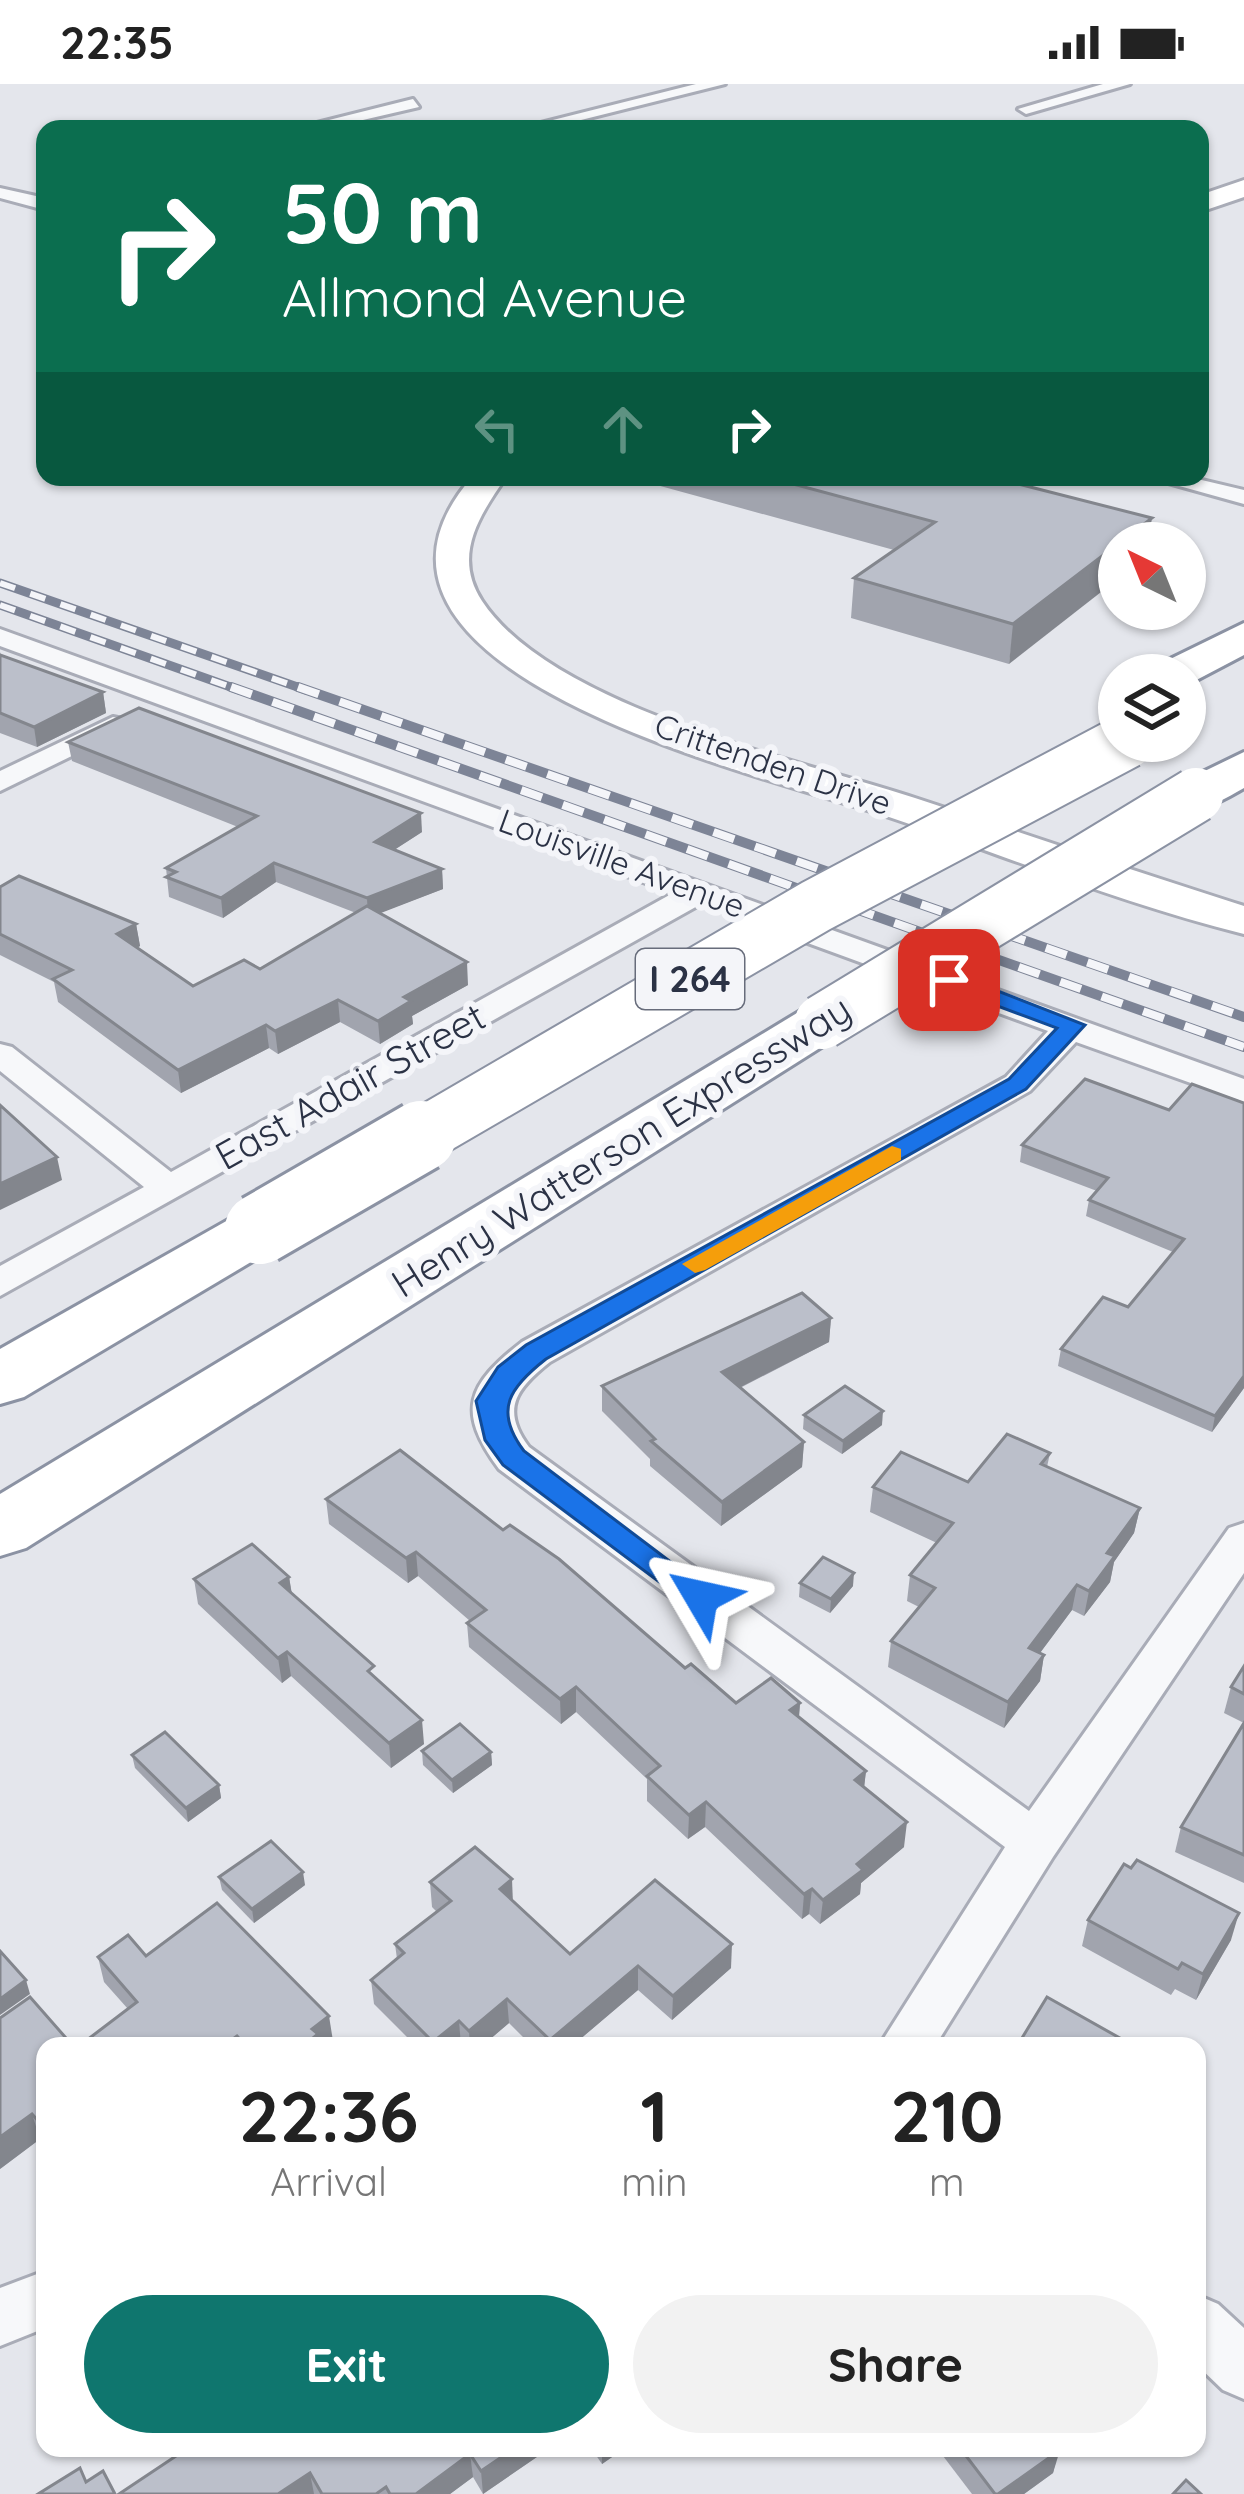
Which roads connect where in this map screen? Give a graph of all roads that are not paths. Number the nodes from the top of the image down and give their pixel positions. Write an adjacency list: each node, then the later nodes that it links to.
1 (717, 84): 6 (street)
2 (1122, 84): 4 (street)
3 (413, 104): 5 (street)
4 (1025, 109)
5 (341, 120)
6 (558, 120)
7 (1244, 188): 10 (main road)
8 (36, 189): 9 (street)
9 (4, 194): 11 (street)
10 (1209, 201)
11 (36, 202)
12 (482, 486): 27 (main road, Crittenden Drive)
13 (1198, 486): 14 (street)
14 (1244, 497)
15 (0, 637): 19 (street, Louisville Avenue)
16 (1244, 637): 17 (highway)
17 (1206, 658)
18 (1244, 680): 20 (highway)
19 (172, 696): 24 (street); 25 (street, Louisville Avenue)
20 (1206, 700)
21 (1098, 717): 26 (highway)
22 (1098, 756): 26 (highway, I 264, bridge)
23 (1244, 767): 34 (highway, Henry Watterson Expressway / I 264, bridge)
24 (0, 782)
25 (700, 892): 28 (street, Louisville Avenue); 31 (street, East Adair Street)
26 (816, 906): 33 (highway, I 264, bridge)
27 (1244, 921)
28 (1073, 1025): 30 (street, Louisville Avenue); 36 (street)
29 (0, 1054): 31 (street)
30 (1244, 1091)
31 (167, 1187): 32 (street, East Adair Street)
32 (0, 1283)
33 (0, 1380)
34 (0, 1529)
35 (1244, 1539): 36 (street)
36 (1035, 1842): 37 (street)
37 (912, 2037)
38 (36, 2303): 39 (street)
39 (0, 2317)
40 (1206, 2333): 41 (street)
41 (1244, 2369)

